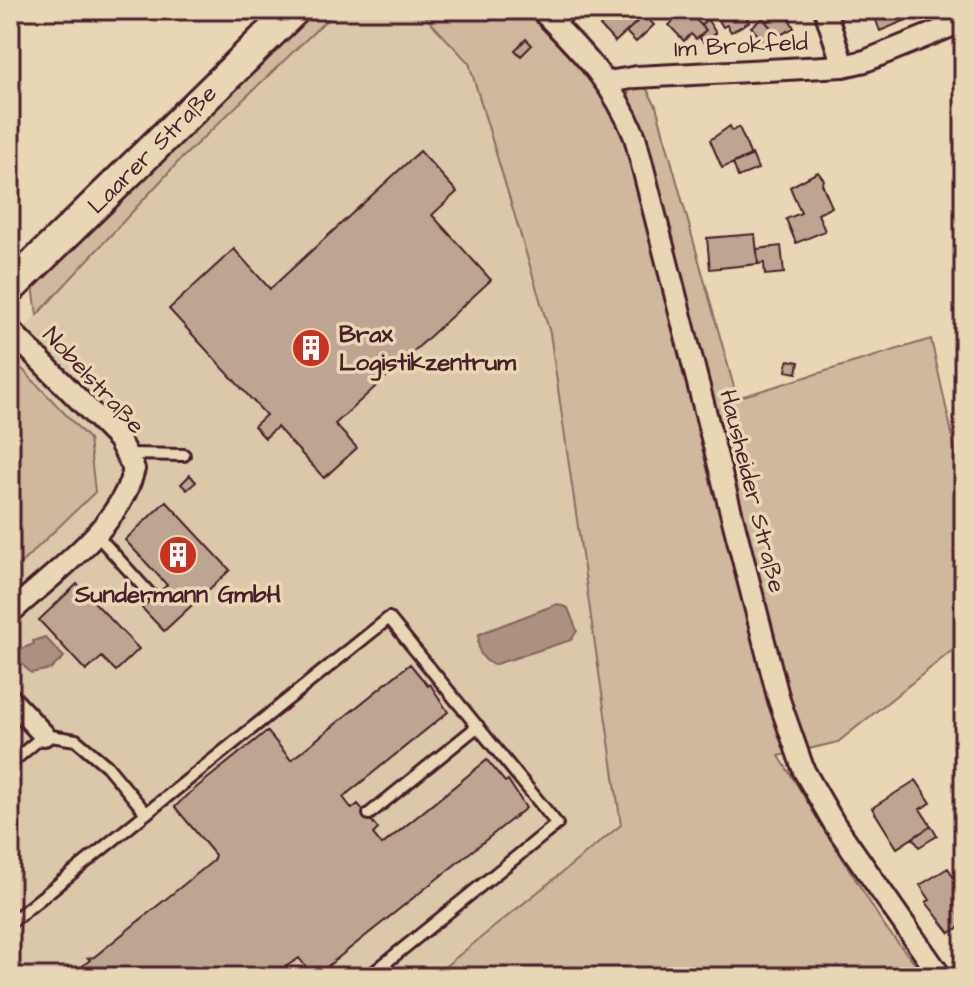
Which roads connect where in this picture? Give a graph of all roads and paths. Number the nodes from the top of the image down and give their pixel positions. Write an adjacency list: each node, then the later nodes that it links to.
1 (294, 10): 9 (main road, Laarer Straße)
2 (541, 10): 6 (street, Hausheider Straße)
3 (573, 10): 6 (lane)
4 (825, 10): 7 (street)
5 (964, 21): 7 (street, Im Brokfeld)
6 (557, 26): 8 (street, Hausheider Straße)
7 (843, 66): 8 (street, Im Brokfeld)
8 (608, 82): 24 (street, Hausheider Straße)
9 (10, 288)
10 (10, 330): 11 (street, Nobelstraße)
11 (129, 454): 12 (lane); 13 (street, Nobelstraße)
12 (184, 455)
13 (95, 533): 14 (lane); 15 (street, Nobelstraße)
14 (150, 594)
15 (10, 613)
16 (10, 699): 18 (street)
17 (478, 726): 20 (lane); 21 (lane); 23 (lane)
18 (44, 735): 19 (lane); 20 (lane)
19 (10, 764)
20 (146, 813): 22 (lane)
21 (369, 814)
22 (10, 923)
23 (368, 977)
24 (941, 977)

